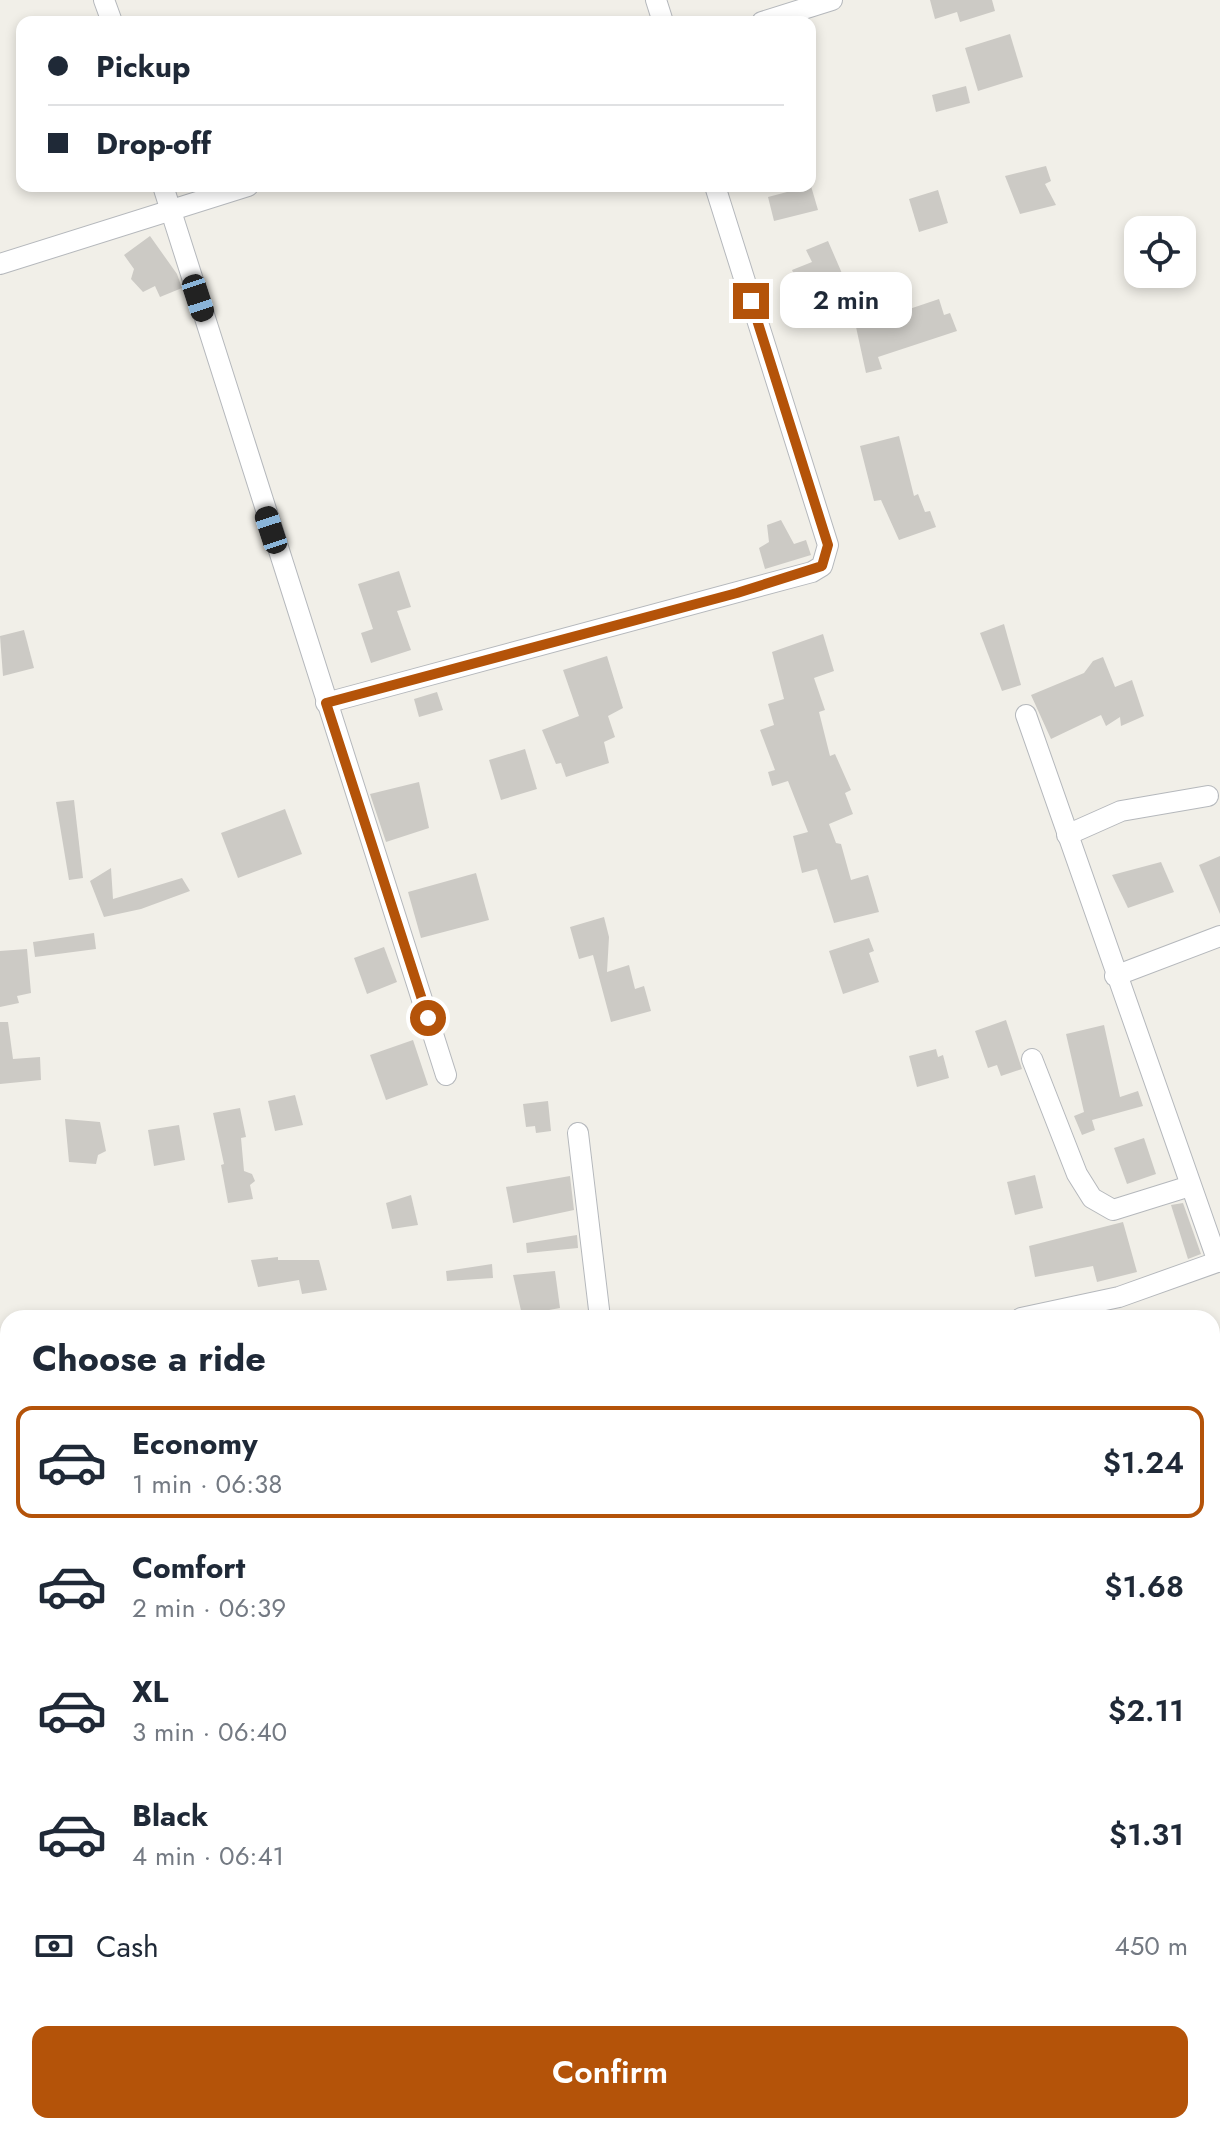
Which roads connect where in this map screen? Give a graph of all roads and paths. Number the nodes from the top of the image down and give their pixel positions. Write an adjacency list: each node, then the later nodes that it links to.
1 (832, 0): 2 (street)
2 (781, 16)
3 (165, 192): 6 (street)
4 (229, 192): 6 (street)
5 (717, 192): 8 (street)
6 (170, 211): 7 (street); 8 (street)
7 (0, 264)
8 (326, 703): 15 (street)
9 (1026, 715): 11 (street)
10 (1208, 796): 11 (street)
11 (1067, 835): 13 (street)
12 (1220, 936): 13 (street)
13 (1115, 976): 17 (street)
14 (1032, 1059): 17 (street)
15 (446, 1075)
16 (578, 1133): 19 (street)
17 (1190, 1186): 18 (street)
18 (1219, 1262): 20 (street)
19 (599, 1310)
20 (1058, 1310)

